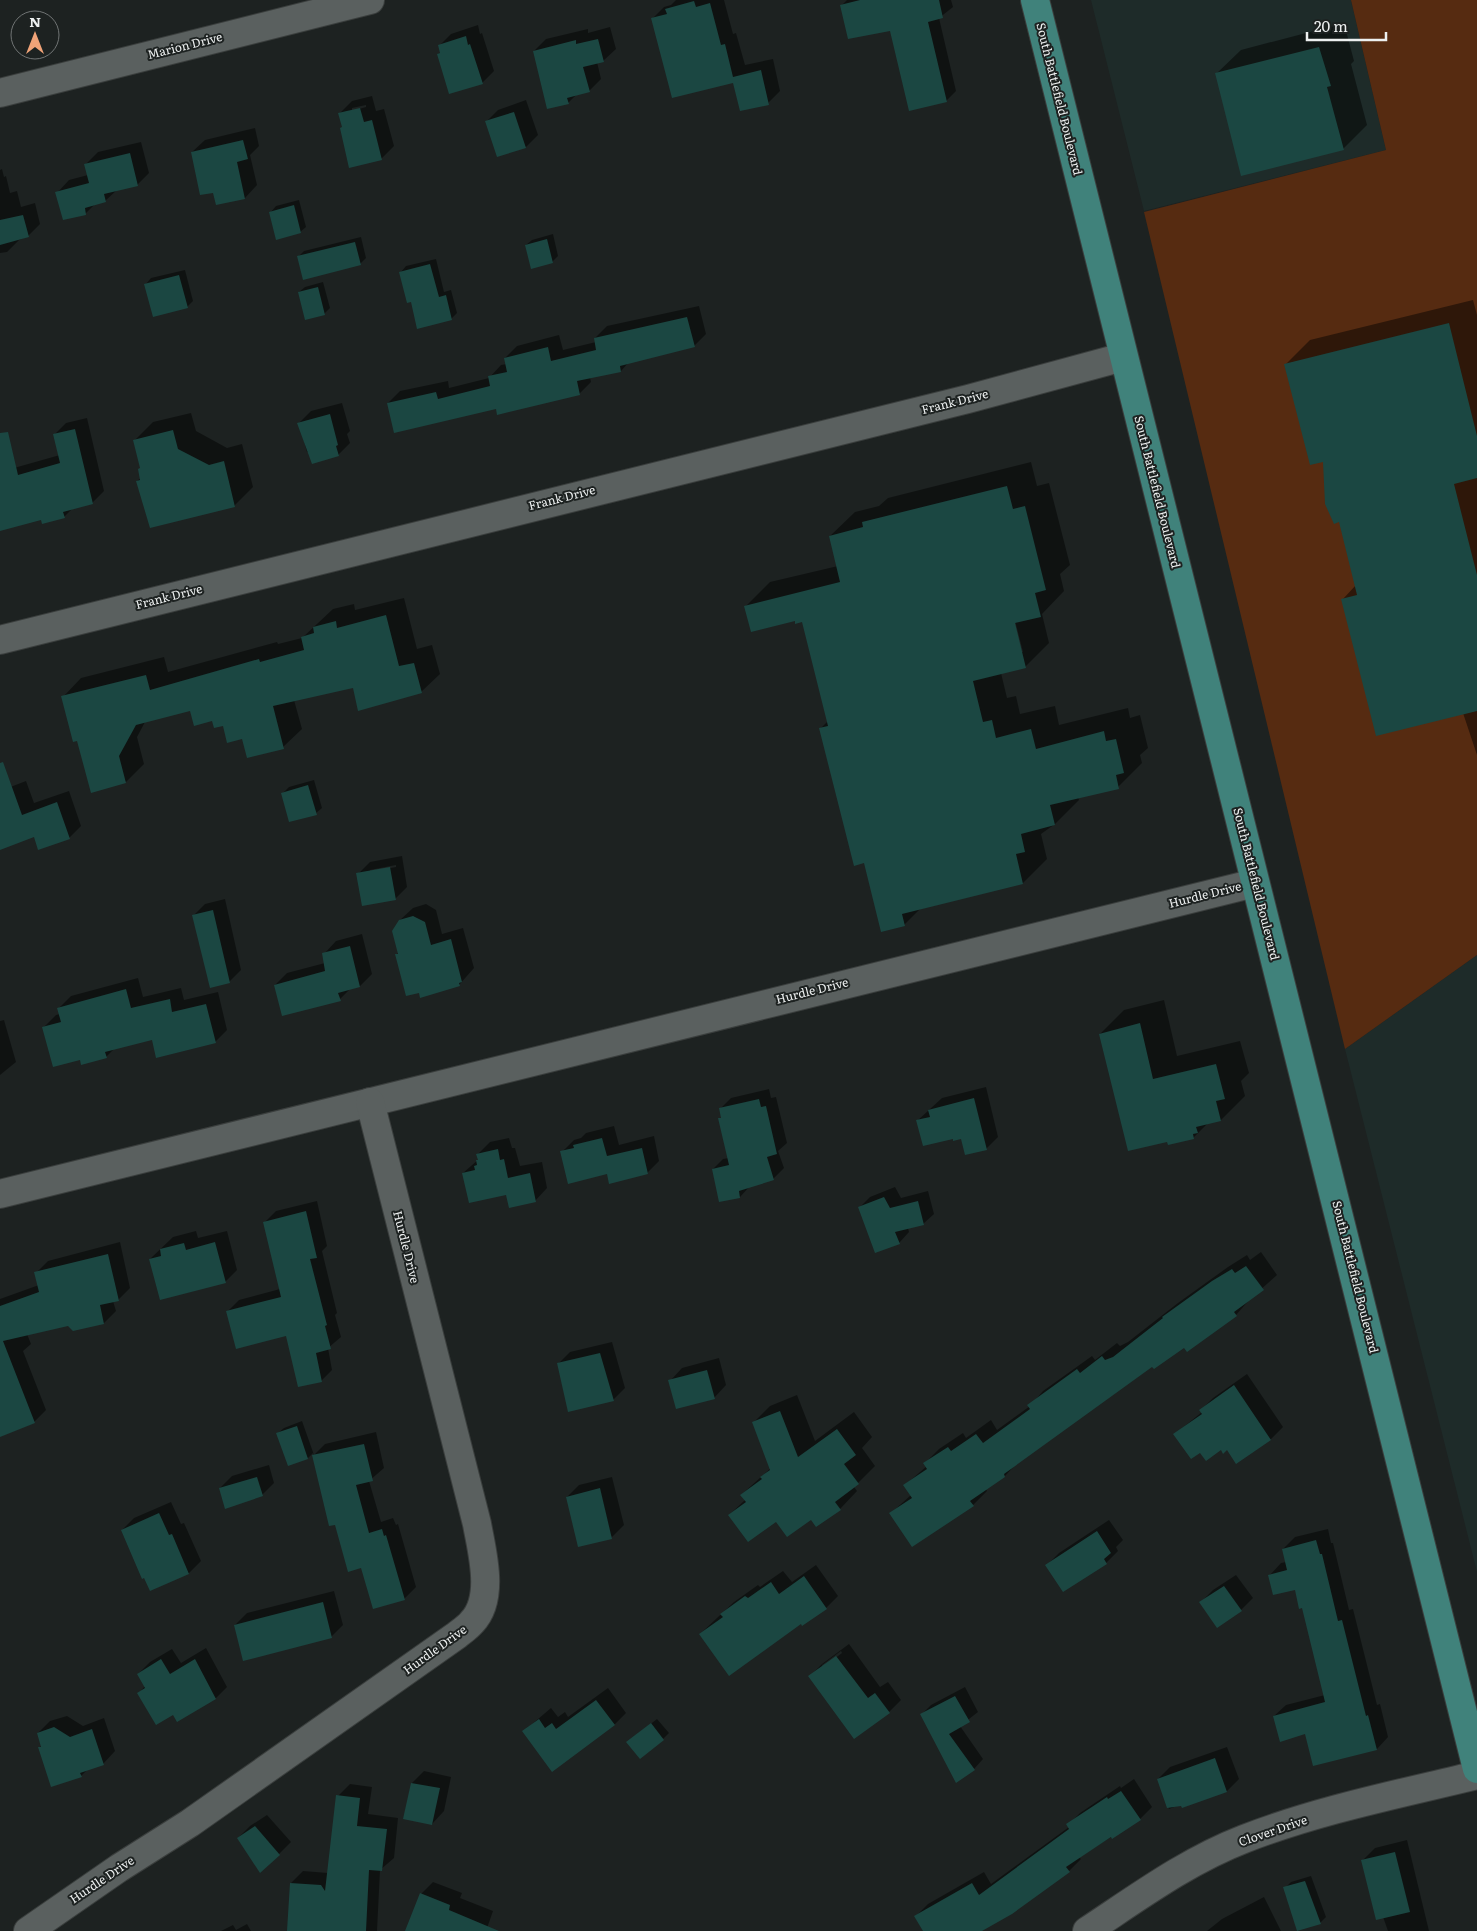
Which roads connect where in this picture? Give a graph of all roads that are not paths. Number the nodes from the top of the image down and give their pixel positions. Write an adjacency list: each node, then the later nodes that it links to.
1 (370, 0): 3 (street, Marion Drive)
2 (1035, 0): 4 (main road, South Battlefield Boulevard)
3 (0, 93)
4 (1123, 357): 5 (street, Frank Drive); 6 (main road, South Battlefield Boulevard)
5 (0, 640)
6 (1255, 883): 7 (street, Hurdle Drive); 9 (main road, South Battlefield Boulevard)
7 (370, 1102): 8 (street, Hurdle Drive); 11 (street, Hurdle Drive)
8 (0, 1194)
9 (1477, 1769)
10 (1477, 1775): 12 (street, Clover Drive)
11 (28, 1931)
12 (1087, 1931)

